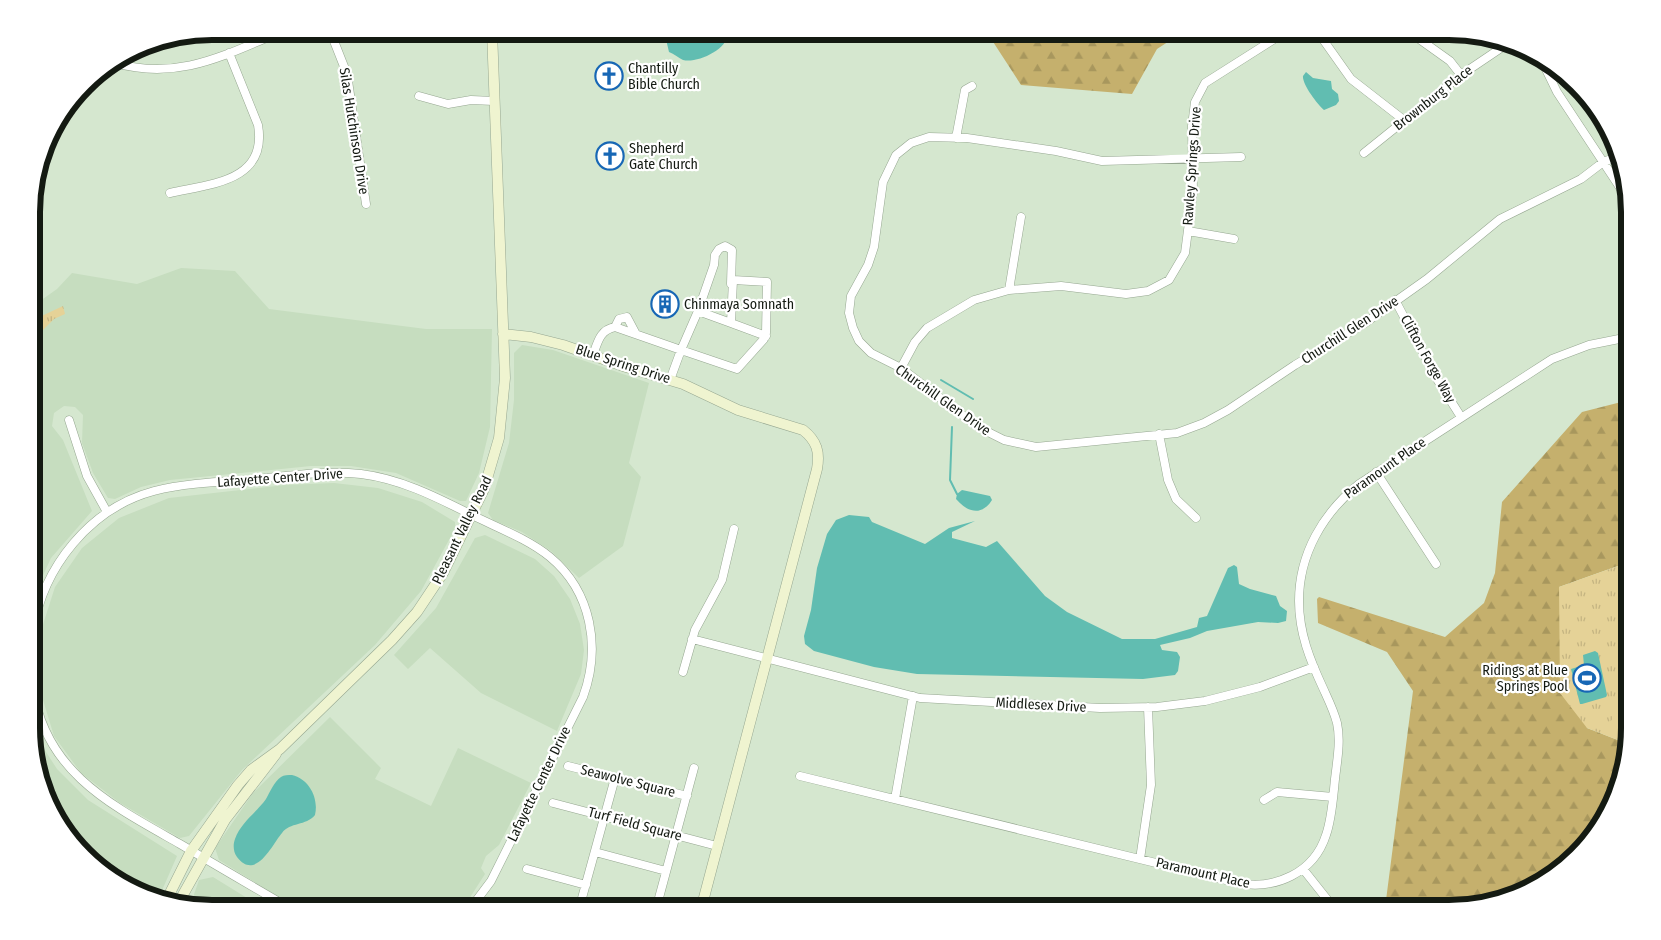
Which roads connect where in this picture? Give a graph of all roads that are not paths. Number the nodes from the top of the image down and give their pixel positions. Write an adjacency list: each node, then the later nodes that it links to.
1 (262, 40): 8 (street)
2 (334, 40): 24 (street, Silas Hutchinson Drive)
3 (492, 40): 14 (main road, Pleasant Valley Road)
4 (1273, 40): 19 (street, Rawley Springs Drive)
5 (1323, 40): 15 (street)
6 (1421, 40): 11 (street)
7 (1501, 48): 11 (street, Brownburg Place)
8 (229, 53): 9 (street); 23 (street)
9 (123, 65)
10 (1546, 70): 21 (street)
11 (1461, 75): 15 (street, Brownburg Place)
12 (972, 86): 16 (street)
13 (420, 96): 14 (street)
14 (494, 101): 34 (main road, Pleasant Valley Road)
15 (1405, 121): 17 (street, Brownburg Place)
16 (956, 138): 19 (street, Churchill Glen Drive); 40 (street, Churchill Glen Drive)
17 (1364, 153)
18 (1241, 157): 19 (street, Churchill Glen Drive)
19 (1192, 158): 26 (street, Rawley Springs Drive)
20 (1612, 158): 21 (street, Churchill Glen Drive)
21 (1602, 163): 22 (street); 30 (street, Churchill Glen Drive)
22 (1619, 186)
23 (170, 193)
24 (366, 204)
25 (1020, 217): 29 (street)
26 (1188, 231): 27 (street); 29 (street, Rawley Springs Drive)
27 (1234, 239)
28 (732, 284): 31 (street); 32 (street); 36 (street)
29 (1009, 290): 40 (street, Rawley Springs Drive)
30 (1395, 300): 42 (street, Clifton Forge Way); 44 (street, Churchill Glen Drive)
31 (698, 311): 32 (street); 38 (street)
32 (731, 323): 36 (street)
33 (615, 327): 35 (street); 35 (street); 39 (street)
34 (503, 334): 39 (main road, Blue Spring Drive); 47 (main road, Pleasant Valley Road)
35 (636, 334): 38 (street)
36 (766, 336): 38 (street)
37 (1621, 339): 42 (street, Paramount Place)
38 (681, 350): 41 (street)
39 (593, 355): 41 (main road, Blue Spring Drive)
40 (901, 368): 44 (street, Churchill Glen Drive)
41 (670, 380): 53 (main road, Blue Spring Drive)
42 (1461, 417): 45 (street, Paramount Place)
43 (69, 420): 46 (street)
44 (1159, 434): 48 (street)
45 (1376, 472): 50 (street); 54 (street, Paramount Place)
46 (107, 512): 47 (street, Lafayette Center Drive); 51 (street, Lafayette Center Drive)
47 (472, 515): 60 (main road, Pleasant Valley Road); 84 (street, Lafayette Center Drive)
48 (1196, 518)
49 (734, 529): 52 (street)
50 (1436, 564)
51 (40, 603)
52 (692, 639): 53 (street, Middlesex Drive); 55 (street)
53 (767, 659): 56 (street, Middlesex Drive); 72 (main road)
54 (1314, 667): 57 (street, Middlesex Drive); 66 (street, Paramount Place)
55 (683, 672)
56 (913, 696): 57 (street, Middlesex Drive); 67 (street)
57 (1148, 707): 76 (street)
58 (40, 716): 59 (street)
59 (41, 720): 73 (street)
60 (280, 749): 73 (main road, Pleasant Valley Road); 75 (main road, Pleasant Valley Road)
61 (568, 766): 64 (street, Seawolve Square)
62 (694, 768): 65 (street)
63 (800, 776): 67 (street, Paramount Place)
64 (615, 778): 65 (street, Seawolve Square); 70 (street)
65 (687, 796): 71 (street)
66 (1333, 797): 68 (street); 78 (street, Paramount Place)
67 (894, 799): 76 (street, Paramount Place)
68 (1264, 800)
69 (553, 803): 70 (street, Turf Field Square)
70 (604, 816): 71 (street, Turf Field Square); 74 (street)
71 (676, 834): 72 (street, Turf Field Square); 79 (street)
72 (717, 846): 87 (main road)
73 (191, 851): 75 (street); 81 (main road, Pleasant Valley Road)
74 (595, 852): 79 (street); 80 (street)
75 (202, 857): 82 (main road, Pleasant Valley Road); 83 (street)
76 (1140, 859): 78 (street, Paramount Place)
77 (527, 869): 80 (street)
78 (1303, 869): 88 (street)
79 (666, 871): 86 (street)
80 (586, 884): 85 (street)
81 (169, 894)
82 (181, 897)
83 (276, 900)
84 (477, 900)
85 (582, 900)
86 (658, 900)
87 (704, 900)
88 (1328, 900)

